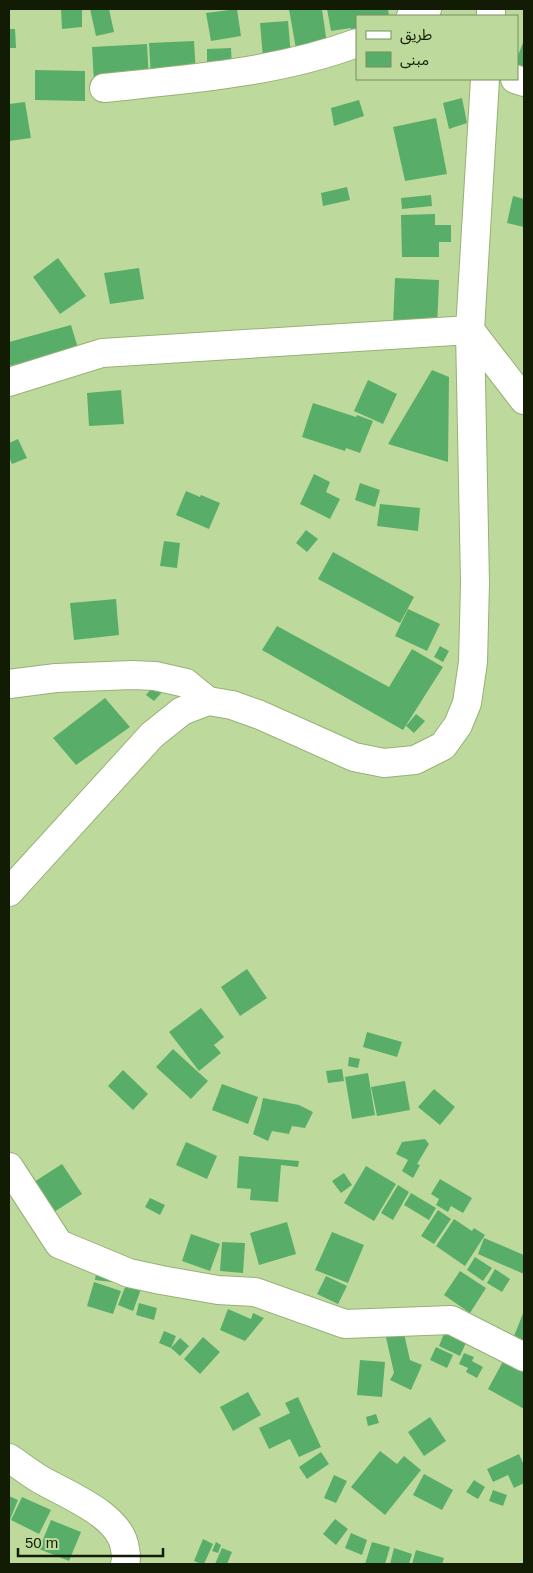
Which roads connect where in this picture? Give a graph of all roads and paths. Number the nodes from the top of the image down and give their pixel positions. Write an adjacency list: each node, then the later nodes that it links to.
1 (427, 9): 2 (street)
2 (413, 15)
3 (356, 44): 5 (street)
4 (485, 80): 6 (street)
5 (104, 88)
6 (470, 330): 7 (street); 8 (street); 10 (street)
7 (9, 382)
8 (524, 400)
9 (9, 684): 10 (street)
10 (208, 701): 11 (street)
11 (9, 892)
12 (9, 1168): 13 (street)
13 (524, 1357)
14 (9, 1458): 15 (street)
15 (125, 1564)

